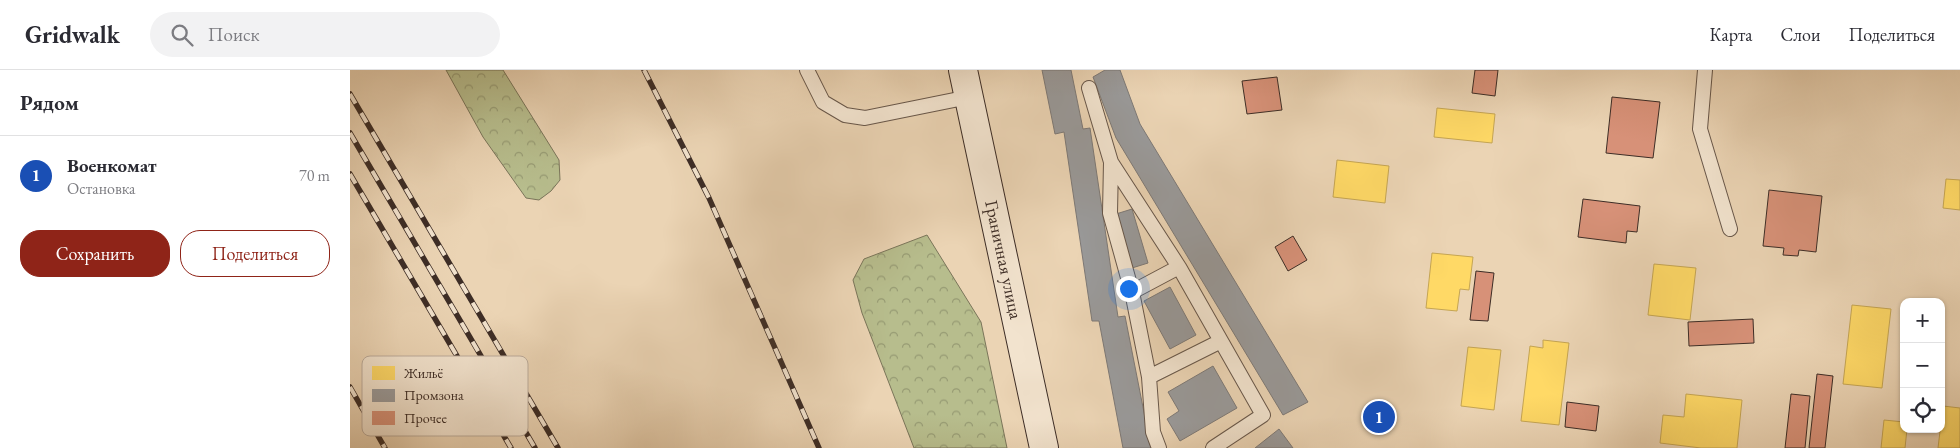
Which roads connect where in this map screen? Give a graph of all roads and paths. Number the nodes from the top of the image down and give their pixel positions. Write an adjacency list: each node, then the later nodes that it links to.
1 (807, 70): 5 (lane)
2 (963, 70): 5 (main road, Граничная улица)
3 (1705, 70): 7 (lane)
4 (1089, 88): 6 (lane)
5 (969, 97): 12 (main road, Граничная улица)
6 (1111, 162): 8 (lane); 9 (lane)
7 (1730, 228)
8 (1179, 267): 9 (lane); 10 (lane)
9 (1132, 292): 11 (lane)
10 (1221, 341): 11 (lane); 14 (lane)
11 (1149, 377): 13 (lane)
12 (1044, 448)
13 (1159, 448)
14 (1213, 448)

